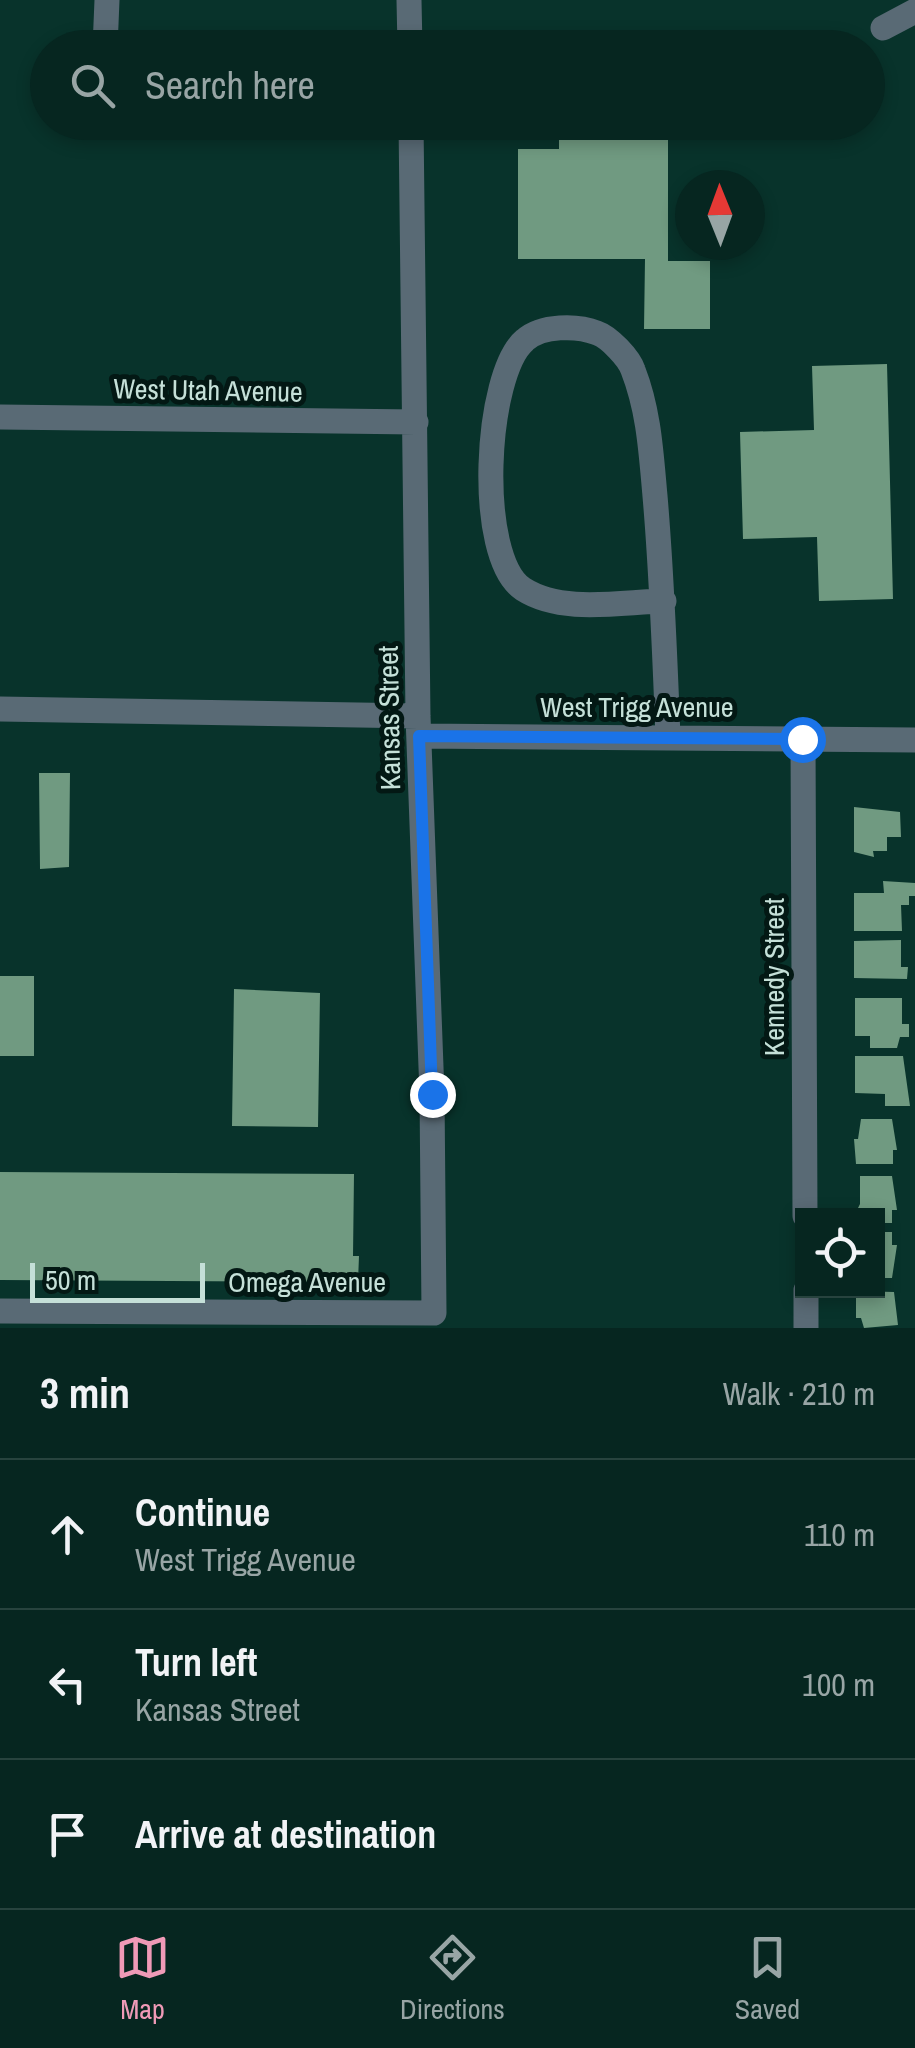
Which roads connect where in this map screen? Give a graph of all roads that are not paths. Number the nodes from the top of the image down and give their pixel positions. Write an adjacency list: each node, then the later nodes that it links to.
1 (106, 0): 5 (street)
2 (409, 0): 6 (street)
3 (915, 11): 4 (street)
4 (883, 28)
5 (105, 30)
6 (410, 30)
7 (411, 140): 9 (street, Kansas Street)
8 (0, 417): 9 (street, West Utah Avenue)
9 (416, 422): 12 (street, Kansas Street)
10 (664, 601): 10 (street); 13 (street)
11 (0, 709): 12 (street, West Trigg Avenue)
12 (418, 726): 13 (street, West Trigg Avenue); 19 (street, Kansas Street)
13 (668, 738): 14 (street, West Trigg Avenue)
14 (802, 739): 15 (street, West Trigg Avenue); 16 (street, Kennedy Street)
15 (915, 740)
16 (805, 1208)
17 (806, 1298): 20 (street)
18 (0, 1310): 19 (street, Omega Avenue)
19 (434, 1313)
20 (806, 1328)

